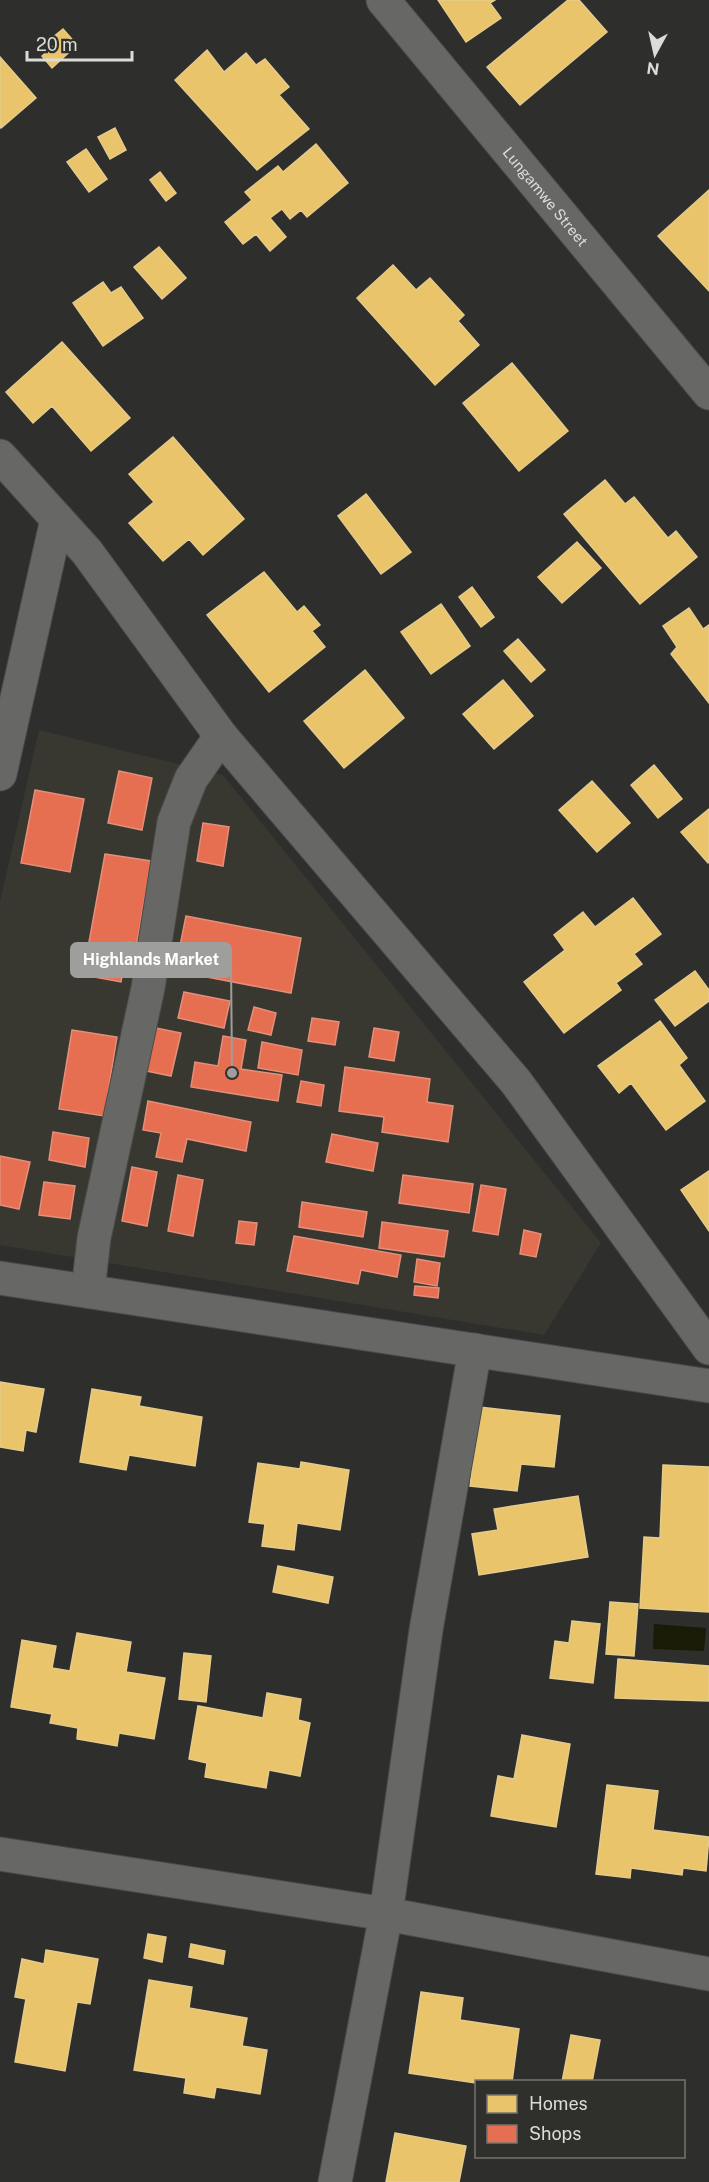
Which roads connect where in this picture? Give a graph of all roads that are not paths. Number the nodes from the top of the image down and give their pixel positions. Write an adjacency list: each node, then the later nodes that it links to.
1 (383, 0): 2 (street, Lungamwe Street)
2 (709, 393)
3 (0, 456): 4 (street)
4 (57, 519): 5 (street); 6 (street)
5 (221, 736): 8 (street); 9 (street)
6 (0, 774)
7 (0, 1278): 8 (street)
8 (88, 1291): 10 (street)
9 (709, 1348)
10 (474, 1350): 11 (street); 13 (street)
11 (709, 1386)
12 (0, 1854): 13 (street)
13 (386, 1914): 14 (street); 15 (street)
14 (709, 1974)
15 (335, 2182)

